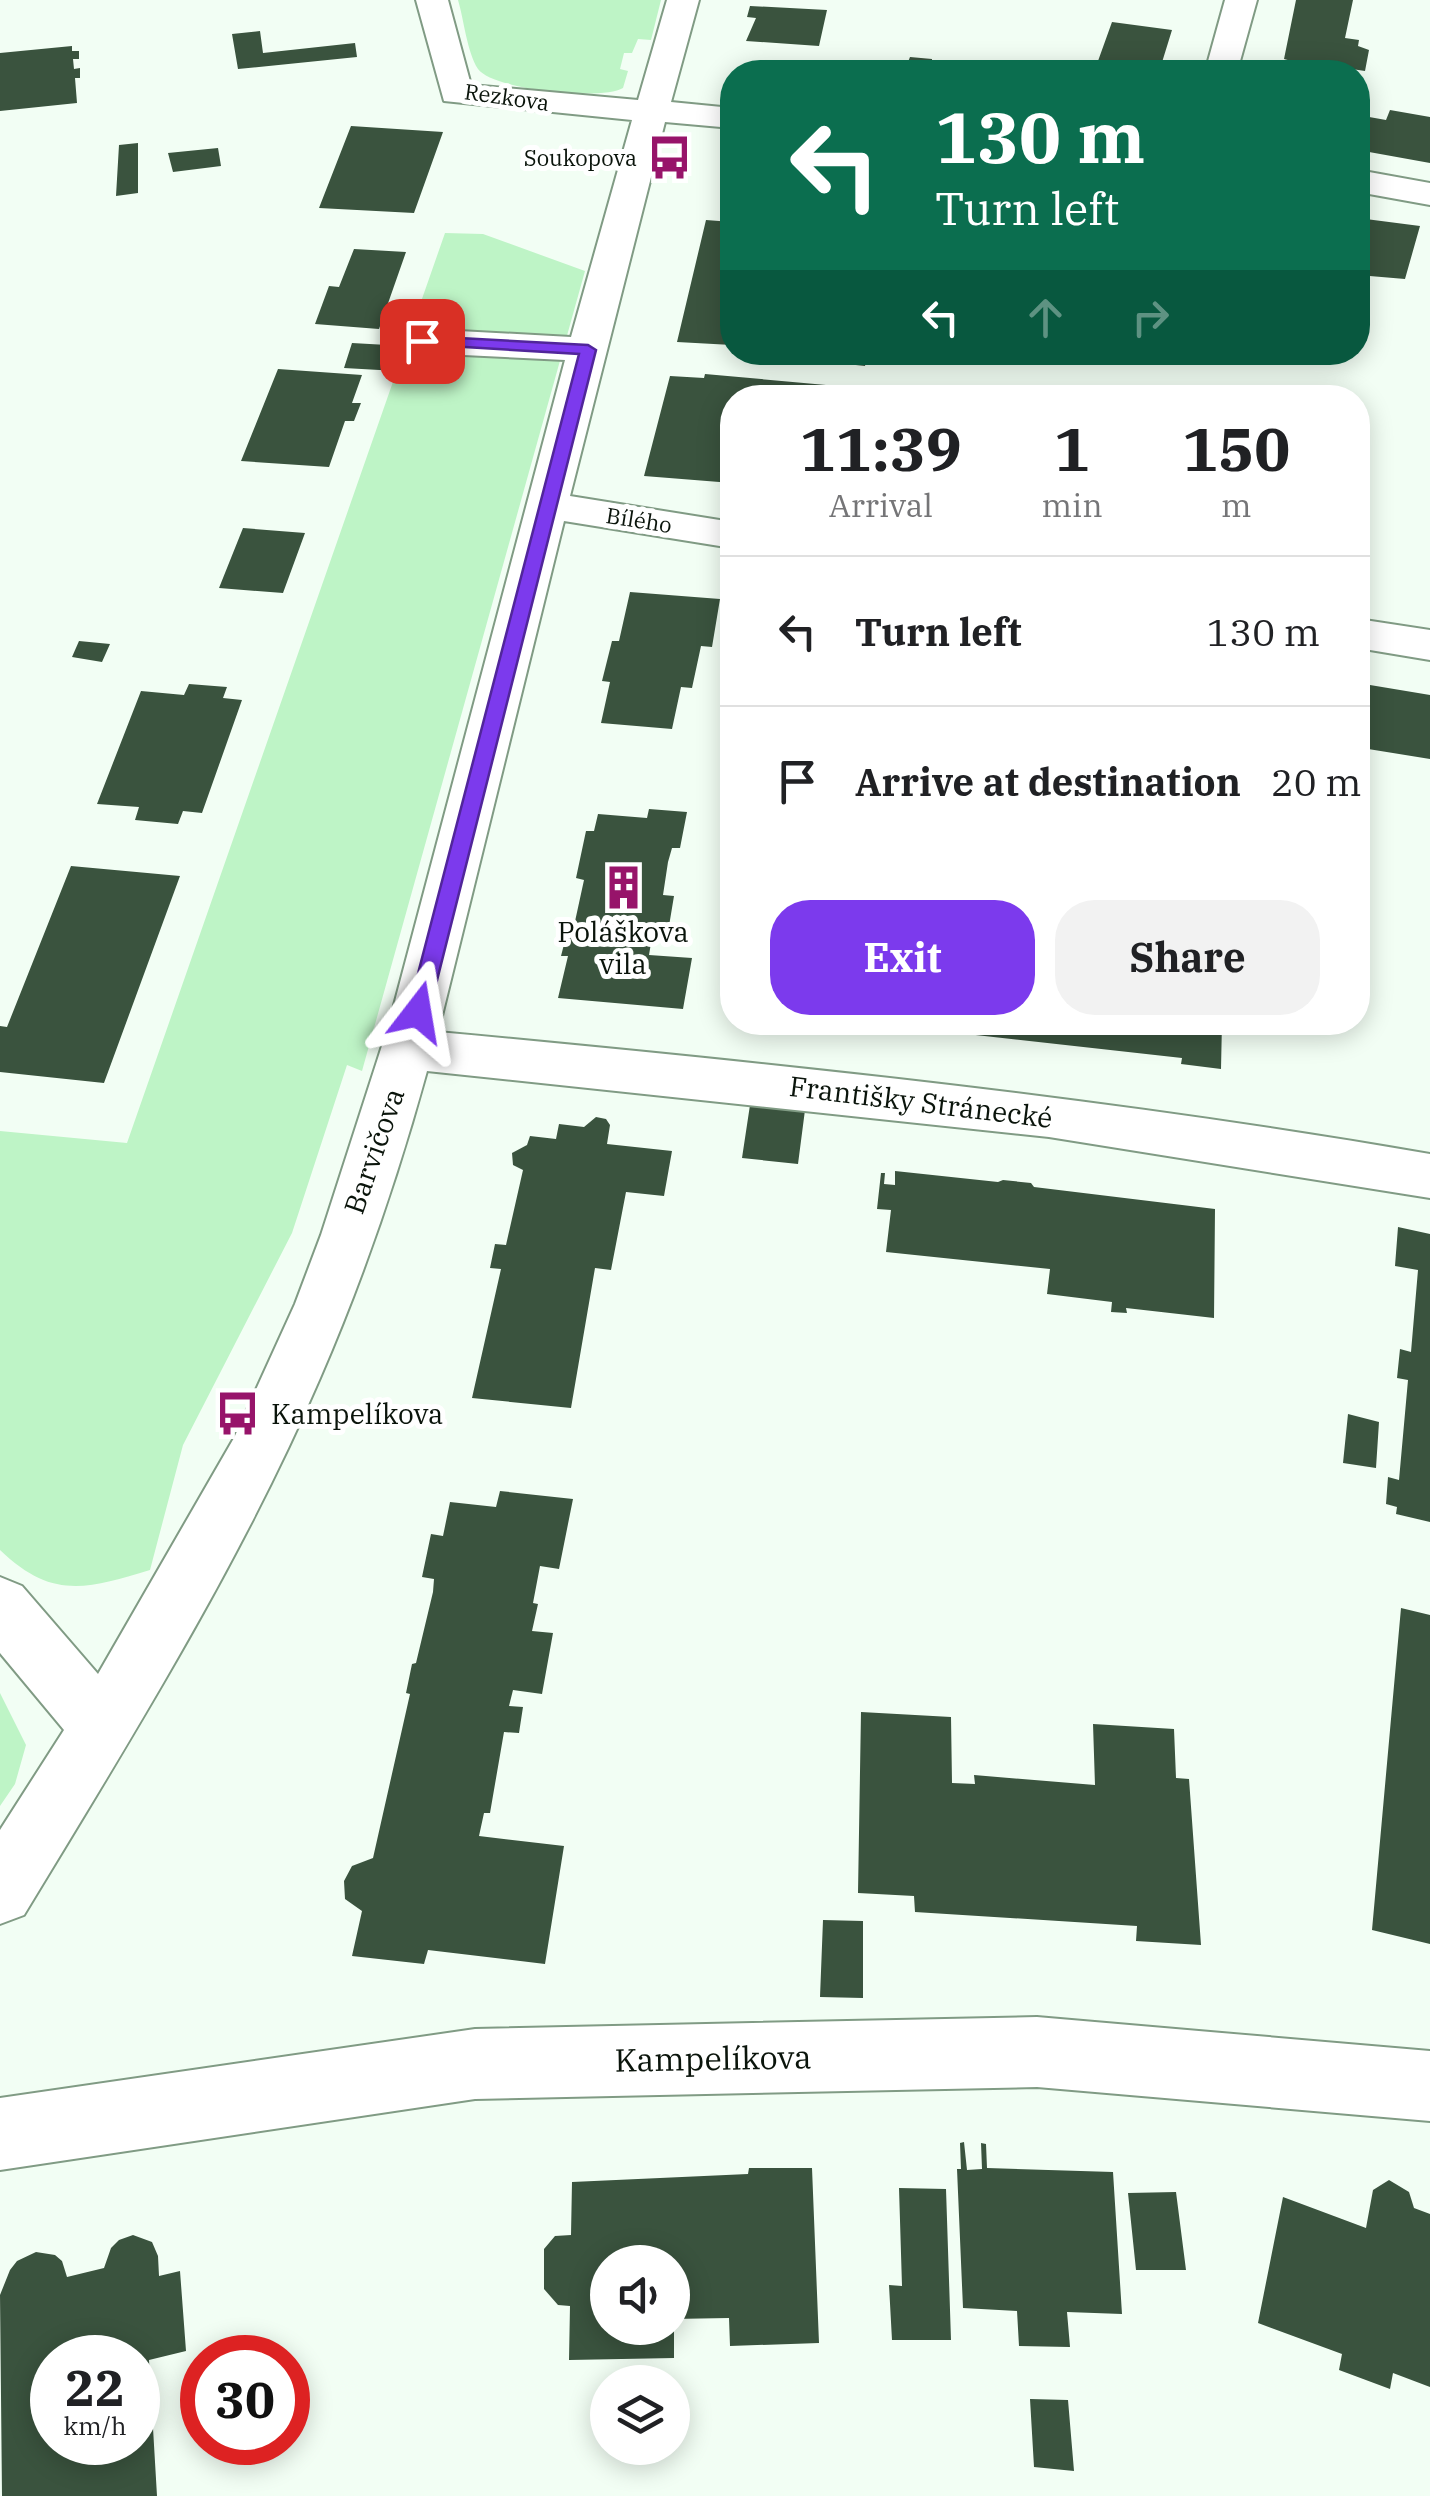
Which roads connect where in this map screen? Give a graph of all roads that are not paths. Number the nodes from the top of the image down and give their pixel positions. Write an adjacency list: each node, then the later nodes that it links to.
1 (432, 0): 5 (street, Rezkova)
2 (683, 0): 5 (street, Barvičova)
3 (1241, 0): 4 (street)
4 (1224, 60)
5 (651, 112): 6 (street); 10 (street, Barvičova)
6 (720, 117)
7 (1370, 183): 8 (street)
8 (1430, 194)
9 (422, 341): 10 (street)
10 (588, 350): 11 (street, Barvičova)
11 (546, 505): 12 (street, Bílého); 15 (street, Barvičova)
12 (720, 533)
13 (1370, 636): 14 (street)
14 (1430, 645)
15 (409, 1049): 16 (street, Františky Stránecké); 18 (street, Barvičova)
16 (1430, 1176)
17 (0, 1606): 18 (street)
18 (102, 1727): 19 (street, Barvičova)
19 (0, 1892)
20 (1430, 2086): 21 (street, Kampelíkova)
21 (0, 2134)

